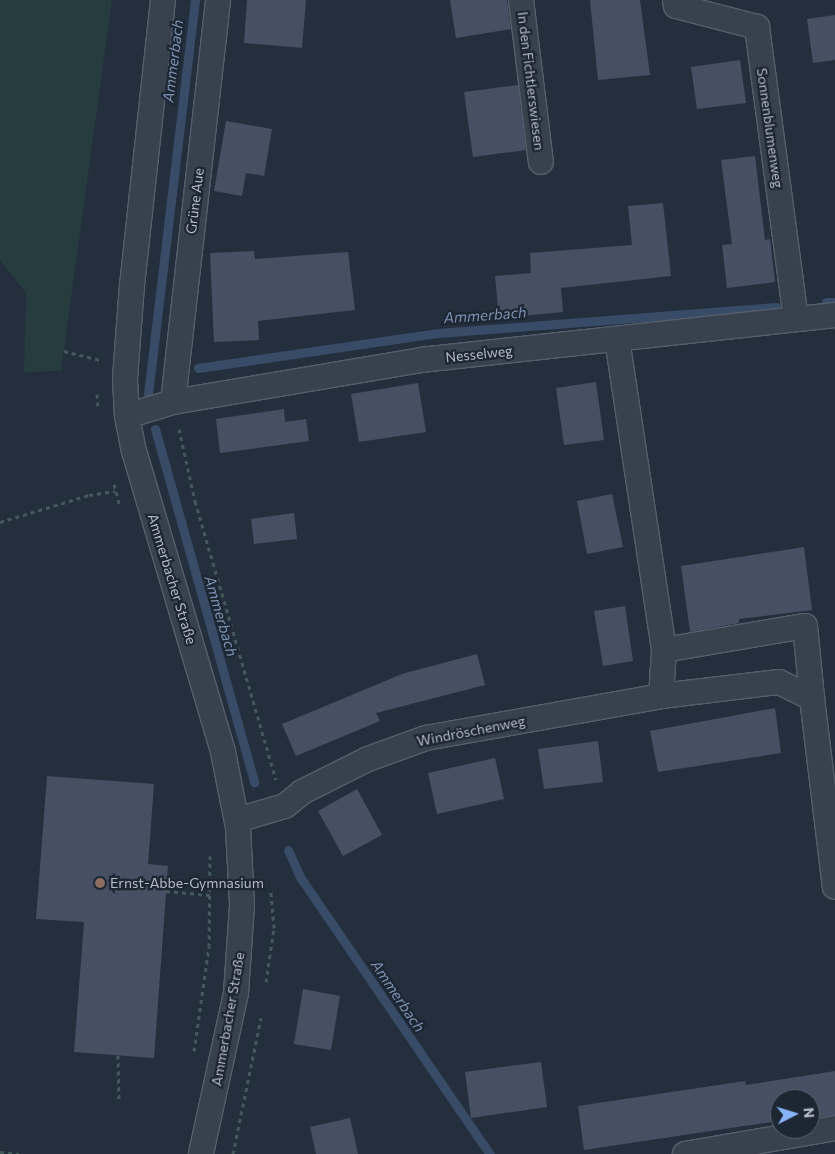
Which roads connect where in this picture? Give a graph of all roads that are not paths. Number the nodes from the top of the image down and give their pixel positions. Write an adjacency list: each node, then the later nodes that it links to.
1 (163, 0): 10 (street, Ammerbacher Straße)
2 (218, 0): 9 (street, Grüne Aue)
3 (521, 0): 5 (street, In den Fichtlerswiesen)
4 (675, 0): 7 (street, Sonnenblumenweg)
5 (541, 162)
6 (835, 315): 7 (street, Nesselweg)
7 (796, 318): 8 (street, Nesselweg)
8 (617, 339): 9 (street, Nesselweg); 11 (street)
9 (173, 402): 10 (street, Nesselweg)
10 (127, 416): 14 (street, Ammerbacher Straße)
11 (664, 650): 12 (street); 13 (street)
12 (661, 696): 13 (street, Windröschenweg); 14 (street, Windröschenweg)
13 (812, 698): 15 (street)
14 (237, 820): 18 (street, Ammerbacher Straße)
15 (835, 887)
16 (835, 1128): 17 (street)
17 (717, 1152): 19 (street)
18 (201, 1154)
19 (685, 1154)

